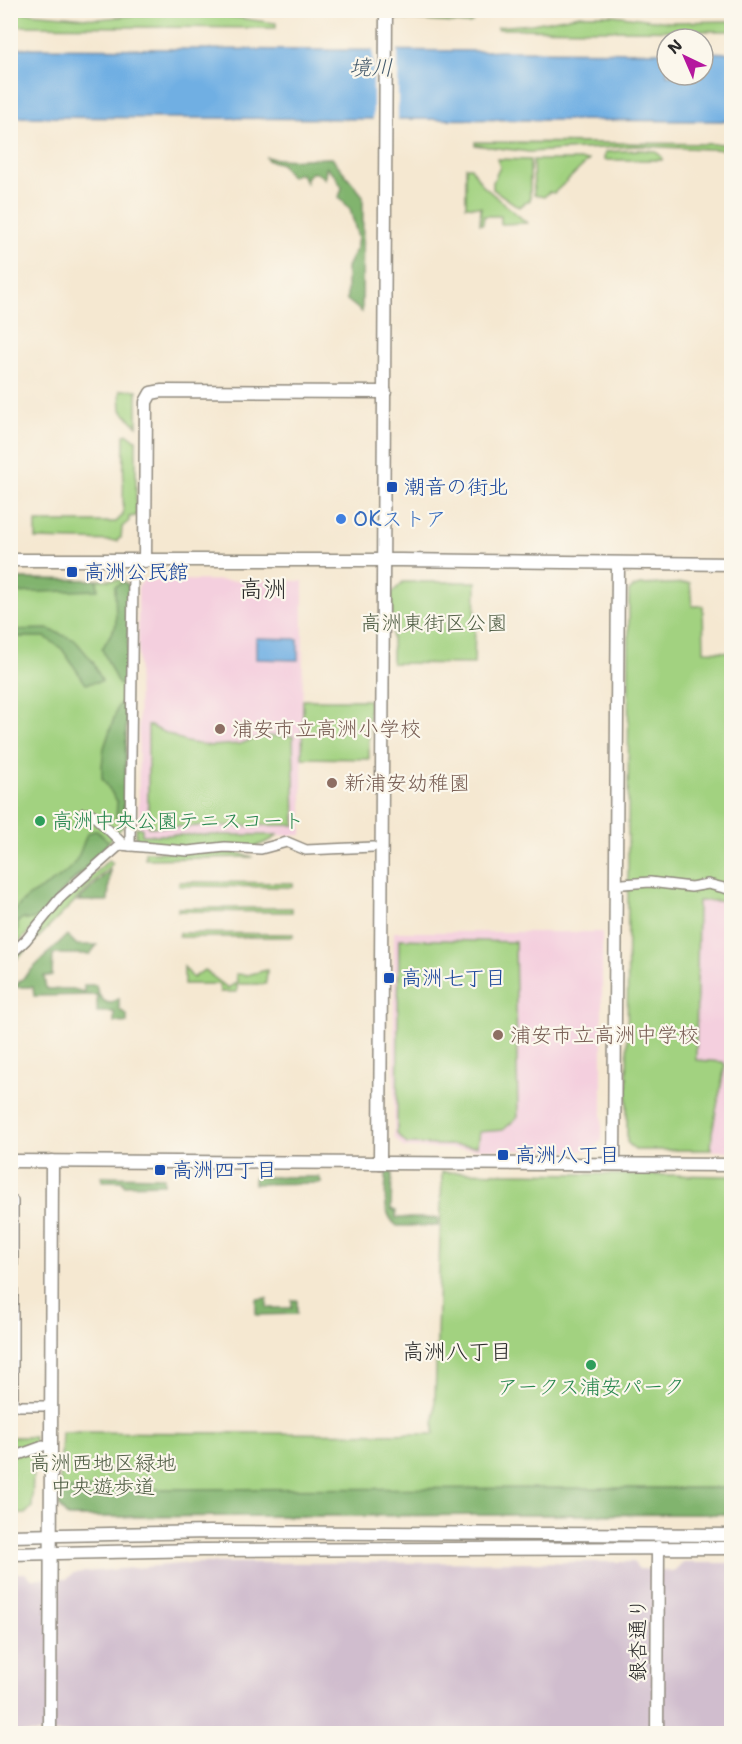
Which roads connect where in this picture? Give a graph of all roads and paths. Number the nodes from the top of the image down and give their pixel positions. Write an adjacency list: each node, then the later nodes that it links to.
1 (386, 10): 2 (street)
2 (385, 392): 4 (street); 5 (street)
3 (10, 560): 5 (street)
4 (383, 560): 5 (street); 6 (street); 17 (street)
5 (145, 561)
6 (618, 564): 7 (street); 18 (street)
7 (732, 564)
8 (133, 574): 10 (street)
9 (84, 813): 10 (street)
10 (127, 846): 11 (street); 14 (street)
11 (373, 847)
12 (623, 884): 13 (street)
13 (732, 890)
14 (10, 955)
15 (10, 1161): 16 (street)
16 (52, 1161): 17 (street); 24 (street)
17 (380, 1162): 18 (street)
18 (614, 1163): 19 (street)
19 (732, 1165)
20 (10, 1199): 21 (street)
21 (12, 1247): 22 (street)
22 (12, 1346): 23 (street)
23 (12, 1406): 24 (street)
24 (51, 1406): 29 (street)
25 (43, 1446): 26 (street)
26 (10, 1458)
27 (732, 1535): 29 (street)
28 (10, 1536): 29 (street)
29 (50, 1536): 32 (street)
30 (658, 1547): 31 (street); 32 (street); 35 (street, 銀杏通り)
31 (732, 1548)
32 (51, 1553): 33 (street); 34 (street)
33 (10, 1554)
34 (50, 1734)
35 (657, 1734)

